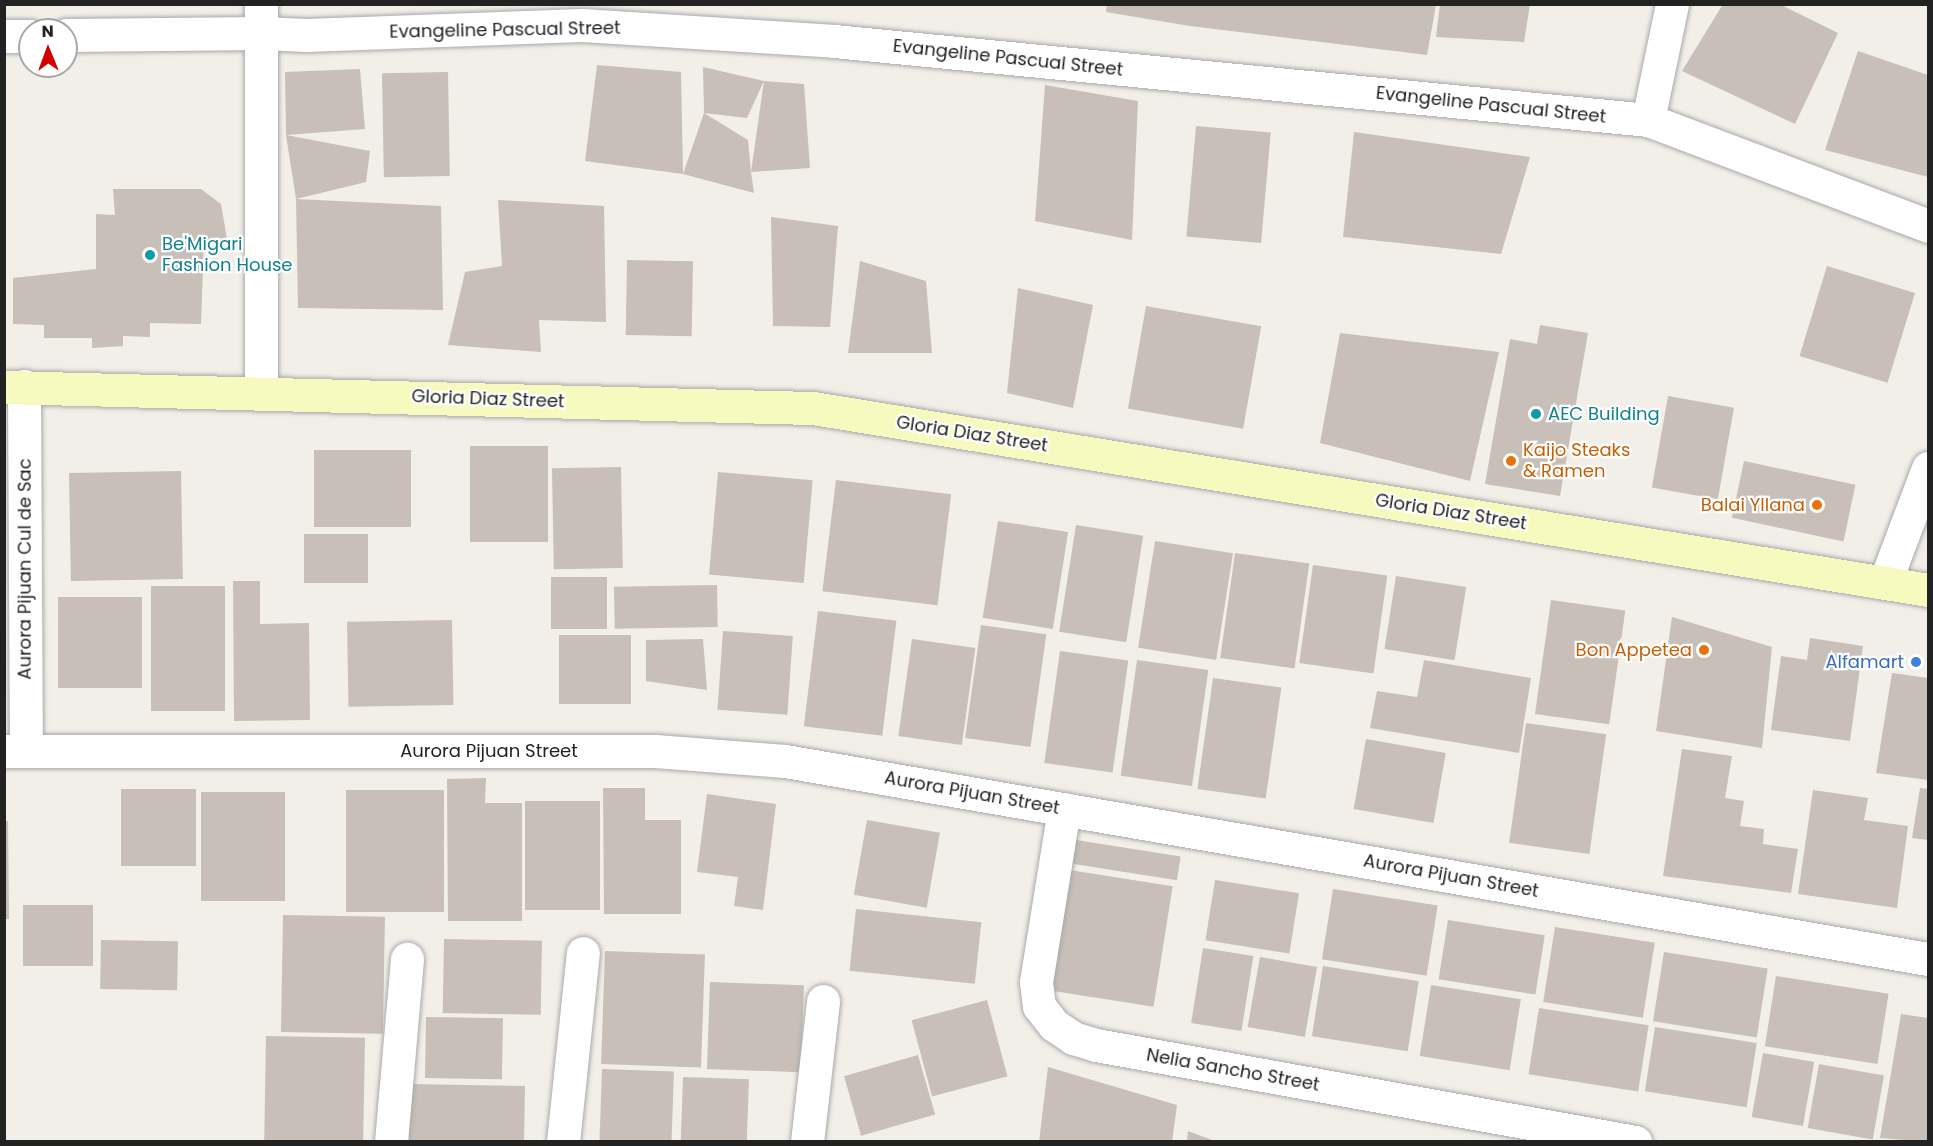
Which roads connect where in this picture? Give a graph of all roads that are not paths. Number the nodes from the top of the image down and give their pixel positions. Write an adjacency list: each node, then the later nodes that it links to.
1 (1672, 4): 5 (street)
2 (582, 15): 3 (street, Evangeline Pascual Street); 5 (street, Evangeline Pascual Street)
3 (262, 19): 4 (street, Evangeline Pascual Street); 8 (street)
4 (78, 34)
5 (1648, 120): 6 (street, Evangeline Pascual Street)
6 (1929, 226)
7 (14, 387): 8 (street, Gloria Diaz Street); 12 (street, Aurora Pijuan Cul de Sac)
8 (261, 392): 10 (street, Gloria Diaz Street)
9 (1929, 468): 10 (street)
10 (1885, 582): 11 (street, Gloria Diaz Street)
11 (1929, 590)
12 (15, 751): 13 (street, Aurora Pijuan Street)
13 (1064, 809): 16 (street, Aurora Pijuan Street); 21 (street, Nelia Sancho Street)
14 (583, 952): 19 (street)
15 (407, 958): 18 (street)
16 (1929, 959)
17 (822, 1001): 20 (street)
18 (391, 1142)
19 (564, 1142)
20 (807, 1142)
21 (1635, 1142)

